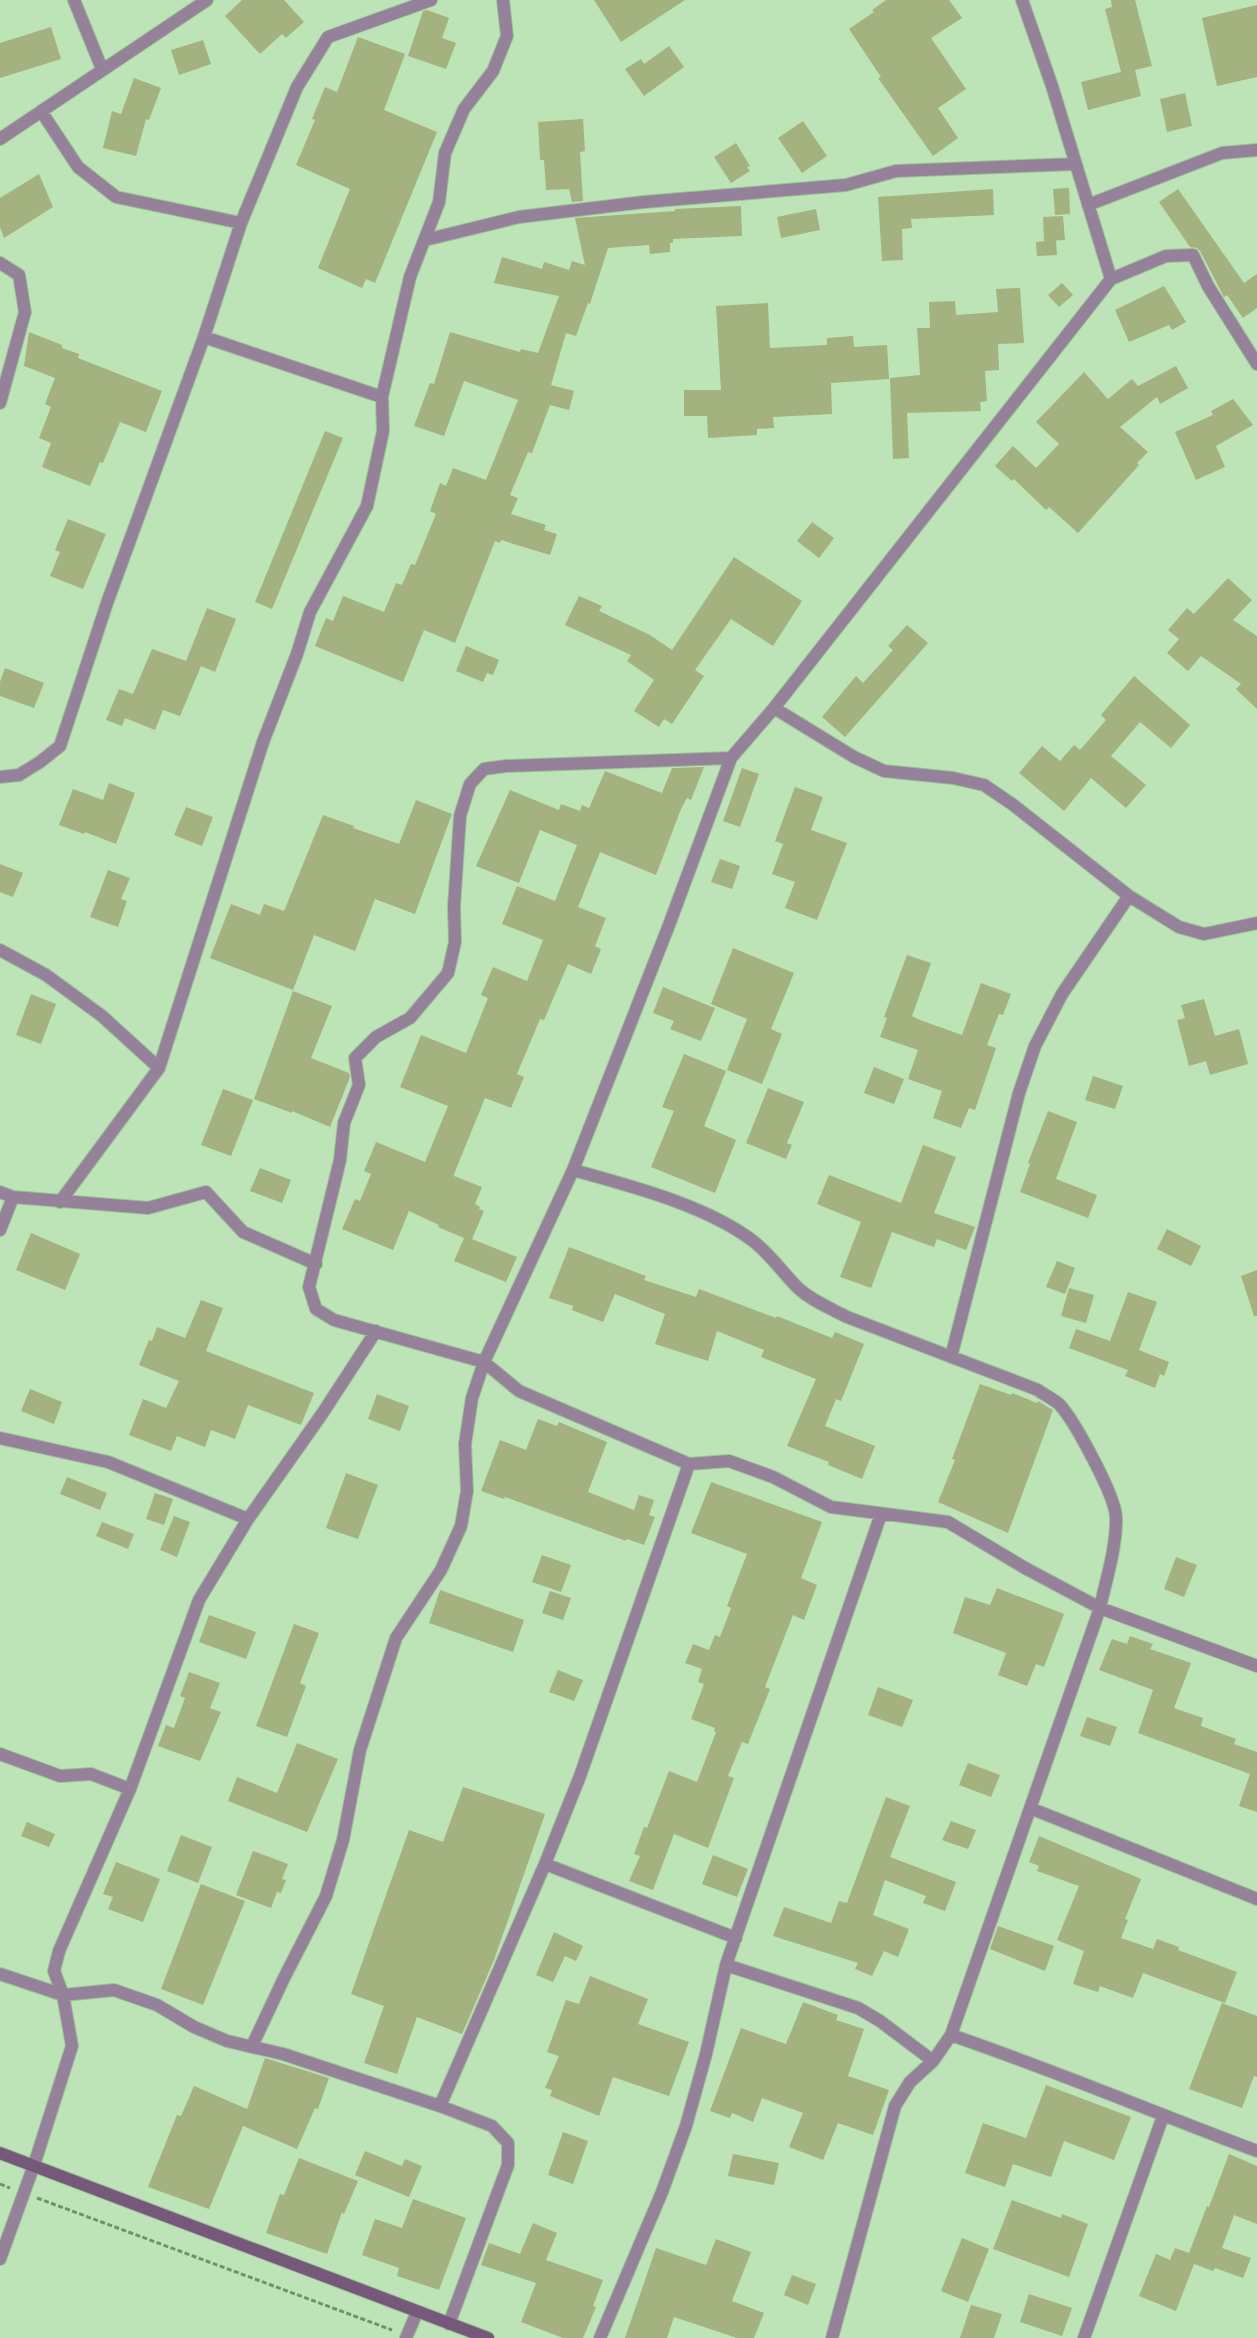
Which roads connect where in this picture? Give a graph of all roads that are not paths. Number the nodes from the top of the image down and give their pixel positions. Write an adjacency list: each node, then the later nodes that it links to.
1 (74, 0): 6 (street)
2 (207, 0): 6 (street)
3 (431, 0): 12 (street)
4 (503, 0): 13 (street)
5 (1022, 0): 10 (street)
6 (102, 69): 7 (street)
7 (40, 111): 8 (street); 12 (street)
8 (0, 139)
9 (1257, 150): 11 (street)
10 (1076, 164): 11 (street); 13 (street)
11 (1088, 205): 15 (street)
12 (241, 224): 16 (street)
13 (425, 240): 18 (street)
14 (0, 263): 19 (street)
15 (1111, 279): 17 (street); 20 (street)
16 (204, 337): 18 (street); 22 (street)
17 (1257, 364)
18 (382, 397): 26 (street)
19 (0, 403)
20 (774, 708): 21 (street); 23 (street)
21 (731, 758): 27 (street); 32 (street)
22 (0, 777)
23 (1129, 896): 24 (street); 34 (street)
24 (1257, 923)
25 (0, 950): 26 (street)
26 (159, 1068): 30 (street)
27 (573, 1170): 34 (street); 35 (street)
28 (0, 1192): 29 (street)
29 (13, 1197): 30 (street); 31 (street)
30 (60, 1202): 32 (street)
31 (0, 1230)
32 (316, 1264): 33 (street)
33 (376, 1331): 35 (street); 39 (street)
34 (951, 1357): 40 (street)
35 (484, 1362): 37 (street); 52 (street)
36 (0, 1438): 39 (street)
37 (689, 1464): 38 (street); 45 (street)
38 (881, 1514): 40 (street); 47 (street)
39 (248, 1519): 43 (street)
40 (1100, 1608): 41 (street); 44 (street)
41 (1257, 1666)
42 (0, 1754): 43 (street)
43 (130, 1789): 50 (street)
44 (1030, 1808): 46 (street); 51 (street)
45 (545, 1864): 47 (street); 54 (street)
46 (1257, 1899)
47 (736, 1938): 48 (street)
48 (726, 1965): 53 (street); 64 (street)
49 (0, 1974): 50 (street)
50 (63, 1995): 52 (street); 58 (street)
51 (951, 2036): 53 (street); 55 (street)
52 (252, 2046): 54 (street)
53 (933, 2060): 65 (street)
54 (440, 2106): 61 (street)
55 (1163, 2116): 56 (street); 66 (street)
56 (1257, 2151)
57 (0, 2153): 58 (street)
58 (34, 2165): 59 (street); 60 (street)
59 (0, 2259)
60 (417, 2312): 61 (street); 62 (street)
61 (449, 2324): 63 (street)
62 (407, 2337)
63 (488, 2338)
64 (600, 2338)
65 (832, 2338)
66 (1084, 2338)

